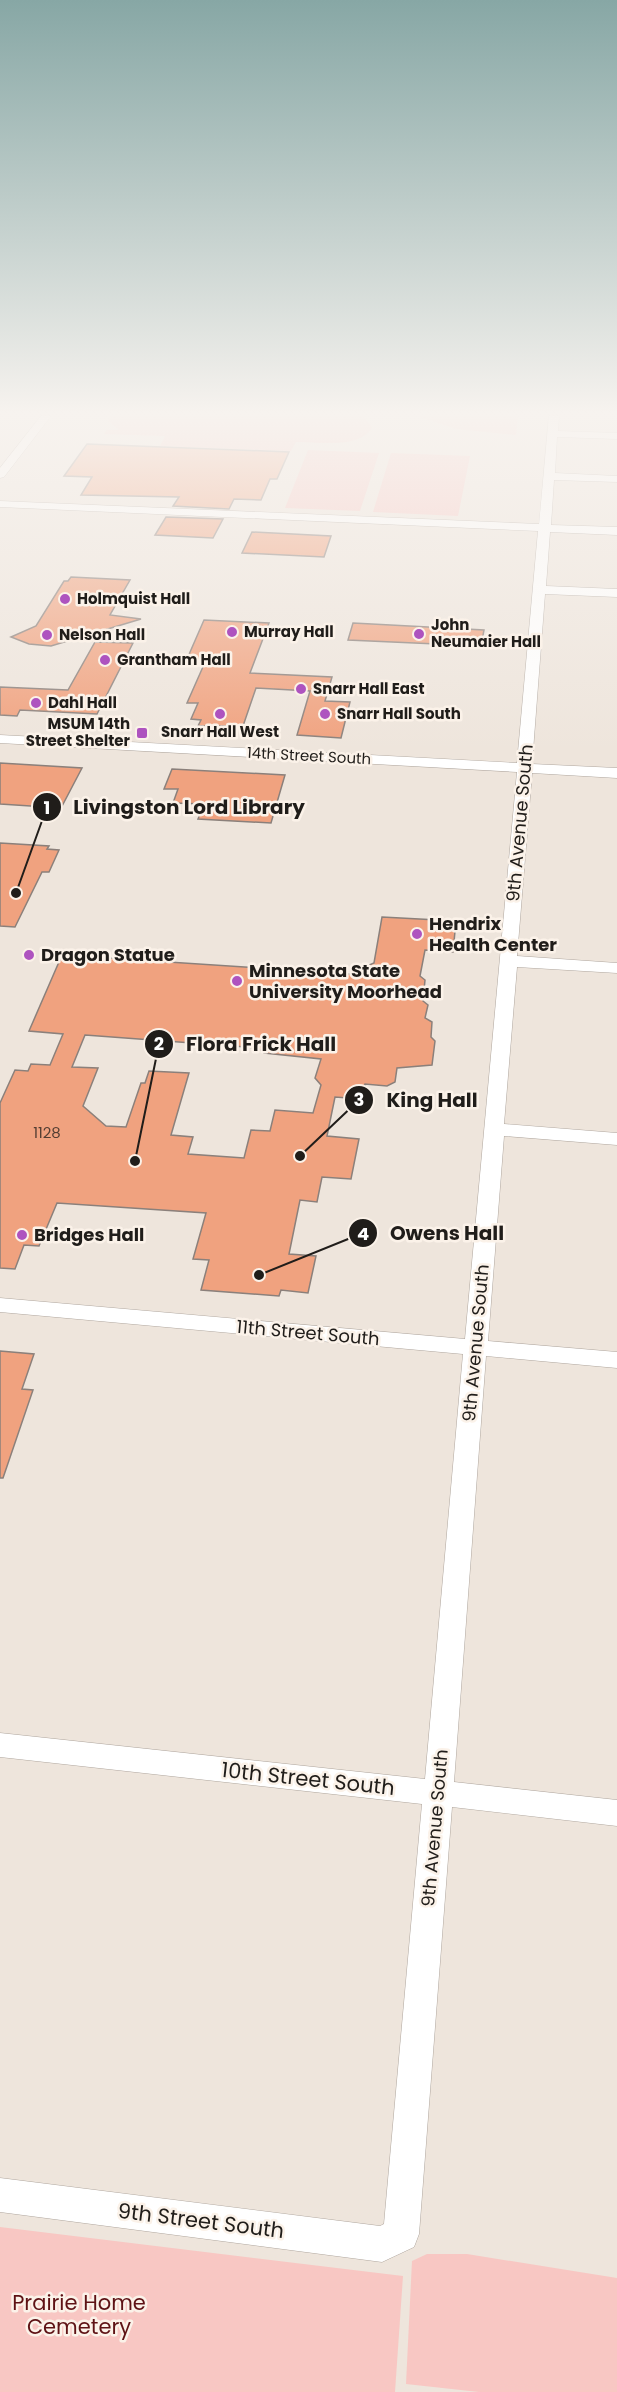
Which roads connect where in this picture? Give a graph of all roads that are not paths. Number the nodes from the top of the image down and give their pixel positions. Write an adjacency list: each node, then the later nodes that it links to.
1 (537, 528): 2 (street)
2 (545, 528): 3 (street); 4 (street, 9th Avenue South)
3 (617, 531)
4 (540, 590): 5 (street); 7 (street, 9th Avenue South)
5 (617, 593)
6 (0, 738): 7 (street, 14th Street South)
7 (525, 768): 8 (street, 14th Street South); 9 (street, 9th Avenue South)
8 (617, 773)
9 (508, 961): 10 (street); 11 (street, 9th Avenue South)
10 (617, 968)
11 (494, 1130): 12 (street); 14 (street, 9th Avenue South)
12 (617, 1139)
13 (0, 1305): 14 (street, 11th Street South)
14 (476, 1347): 15 (street, 11th Street South); 17 (street, 9th Avenue South)
15 (617, 1360)
16 (0, 1745): 17 (street, 10th Street South)
17 (438, 1793): 18 (street, 10th Street South); 20 (street, 9th Avenue South)
18 (617, 1813)
19 (0, 2195): 20 (street, 9th Street South)
20 (401, 2235)

